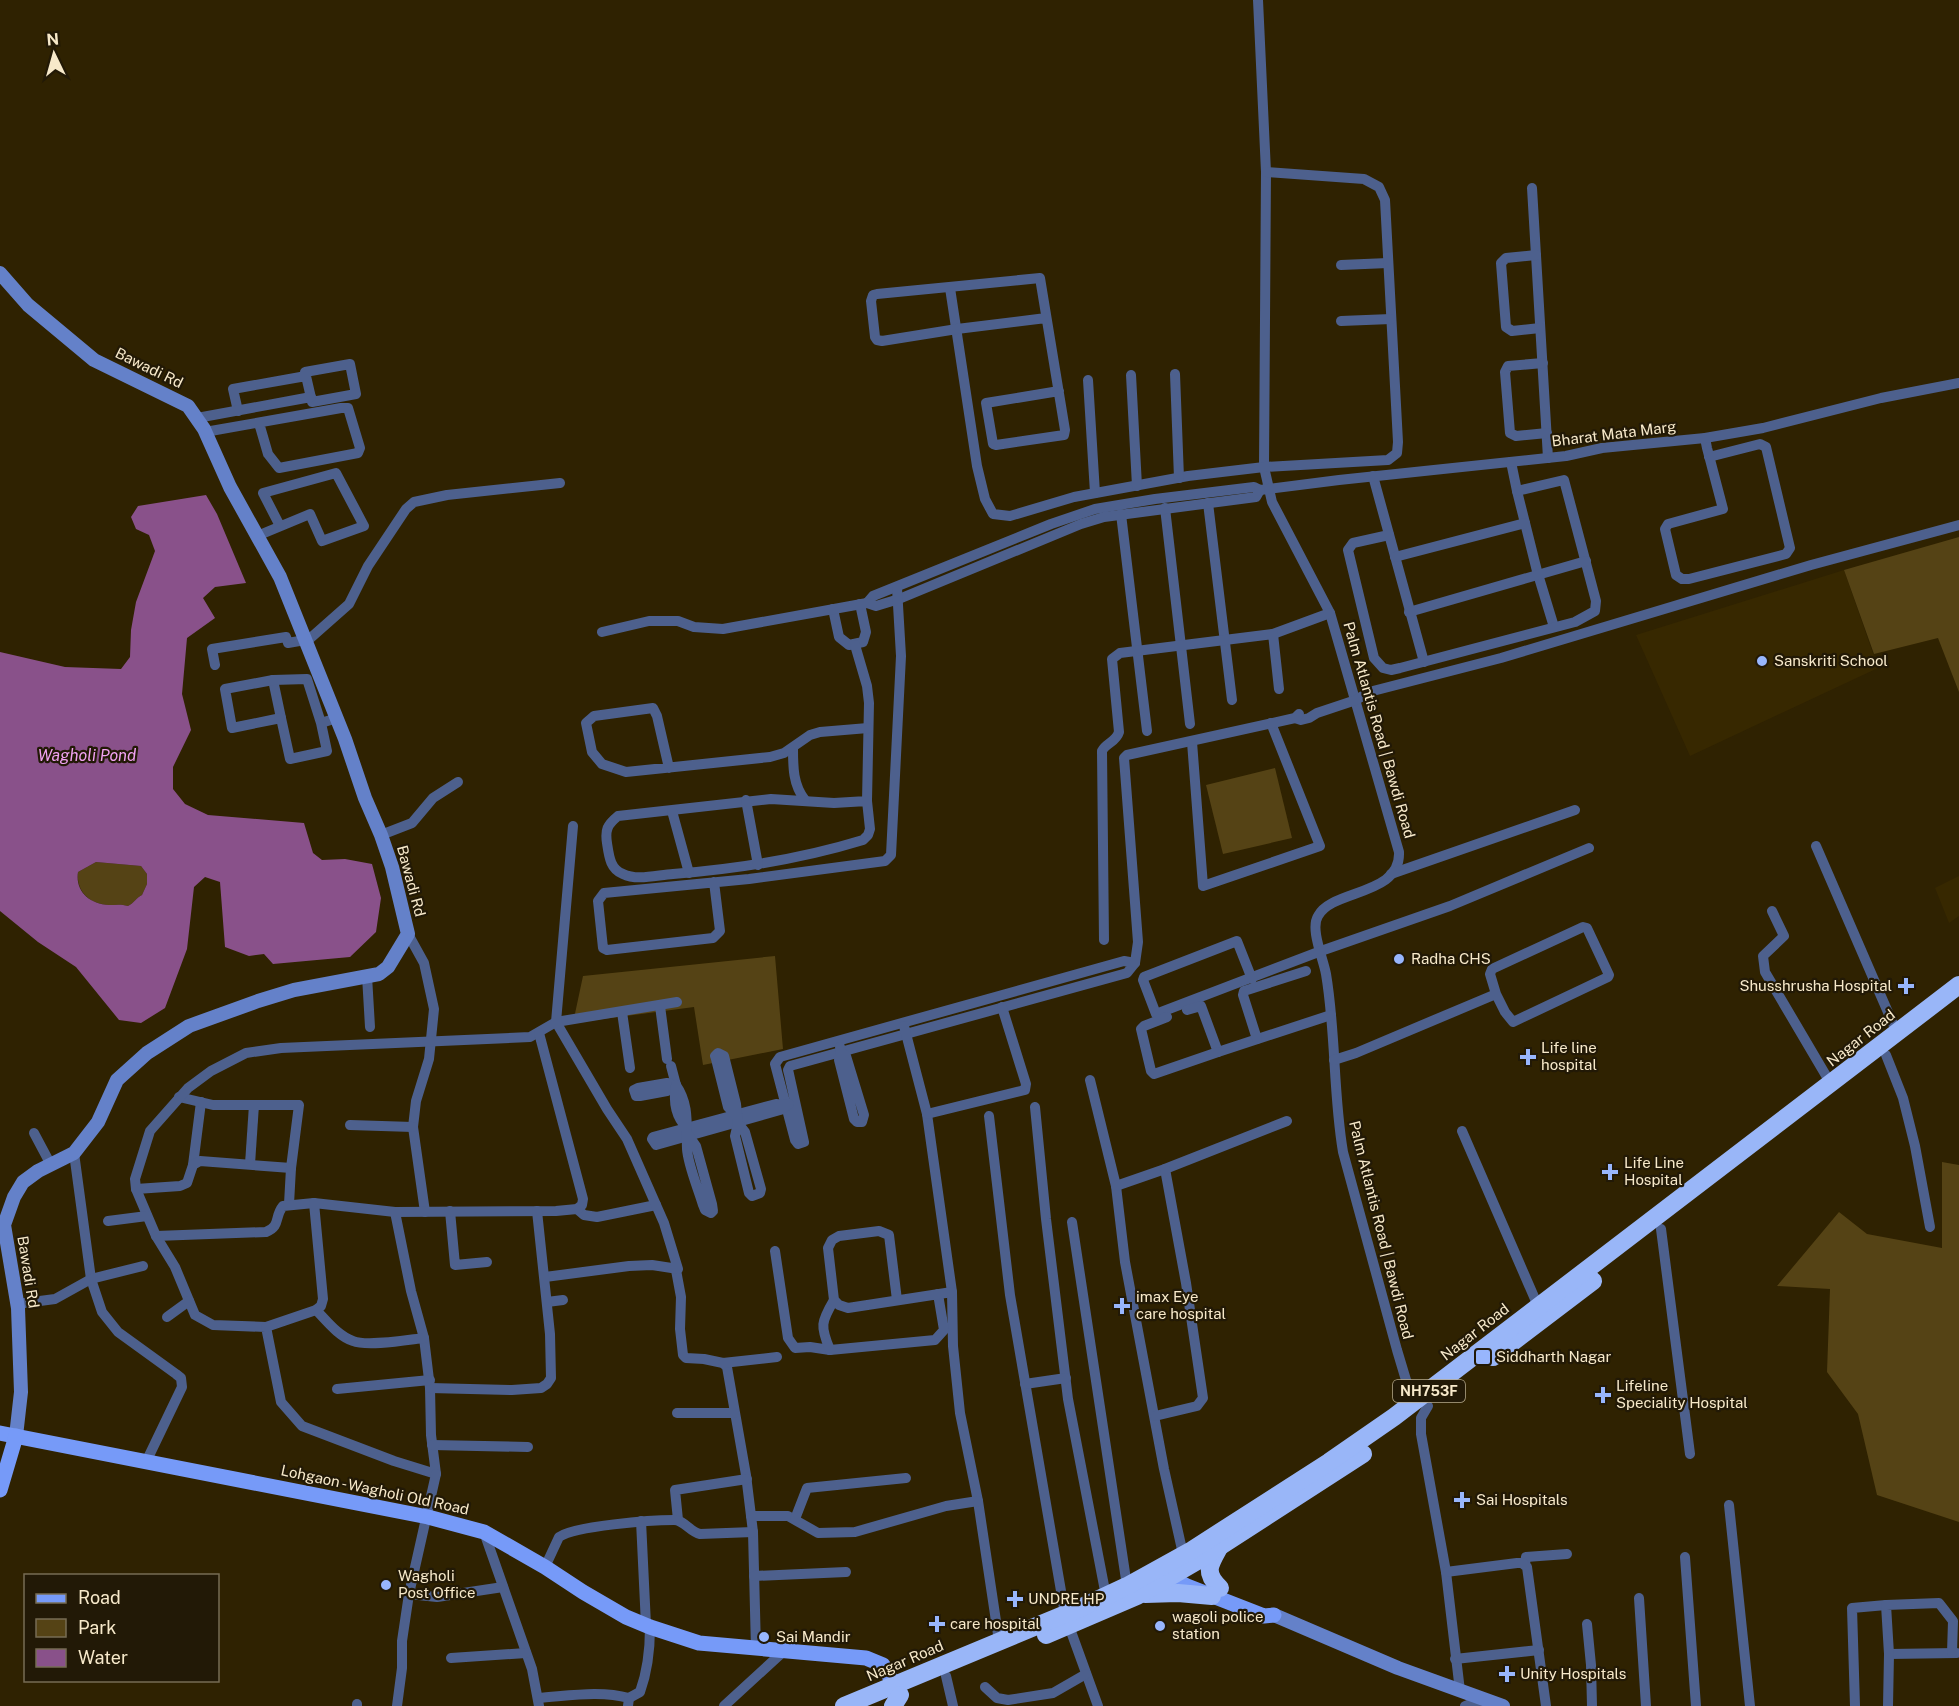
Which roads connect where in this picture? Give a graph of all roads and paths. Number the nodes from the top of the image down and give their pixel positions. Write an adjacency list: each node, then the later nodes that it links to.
1 (1258, 0): 2 (street, Palm Atlantis Road | Bawdi Road)
2 (1266, 172): 5 (street); 33 (street, Palm Atlantis Road | Bawdi Road)
3 (1532, 188): 4 (street)
4 (1536, 255): 12 (street); 12 (street)
5 (1388, 263): 6 (street); 10 (street)
6 (1341, 265)
7 (0, 273): 25 (street, Bawadi Rd)
8 (950, 288): 9 (street); 13 (street); 13 (street)
9 (1046, 318): 13 (street); 20 (street)
10 (1391, 319): 11 (street); 33 (street)
11 (1341, 321)
12 (1540, 328): 14 (street)
13 (957, 329): 24 (street)
14 (1543, 363): 28 (street); 28 (street)
15 (1175, 374): 35 (street)
16 (1131, 375): 37 (street)
17 (306, 376): 21 (street); 21 (street); 22 (street)
18 (1088, 380): 40 (street)
19 (1959, 383): 29 (street, Bharat Mata Marg)
20 (1059, 391): 23 (street); 23 (street)
21 (311, 398): 22 (street)
22 (237, 411): 25 (street)
23 (988, 412): 24 (street)
24 (970, 415): 40 (street)
25 (197, 418): 27 (street, Bawadi Rd)
26 (259, 423): 26 (street); 27 (street)
27 (205, 432): 48 (street, Bawadi Rd)
28 (1547, 433): 31 (street)
29 (1705, 438): 30 (street); 31 (street, Bharat Mata Marg)
30 (1709, 457): 30 (street)
31 (1548, 458): 32 (street, Bharat Mata Marg)
32 (1511, 462): 34 (street, Bharat Mata Marg); 39 (street)
33 (1264, 467): 35 (street); 38 (street, Palm Atlantis Road | Bawdi Road)
34 (1373, 476): 38 (street, Bharat Mata Marg); 47 (street)
35 (1179, 478): 37 (street)
36 (560, 483): 62 (street)
37 (1137, 486): 40 (street)
38 (1264, 490): 41 (street); 52 (street); 57 (street, Palm Atlantis Road | Bawdi Road)
39 (1517, 491): 44 (street); 50 (street)
40 (1095, 493)
41 (1208, 503): 42 (street); 61 (street)
42 (1165, 508): 43 (street); 64 (street)
43 (1121, 514): 53 (street); 65 (street)
44 (1525, 523): 49 (street); 51 (street)
45 (1959, 525): 71 (street)
46 (280, 526): 46 (street); 48 (street)
47 (1389, 535): 49 (street); 66 (street)
48 (257, 536): 62 (street, Bawadi Rd)
49 (1395, 557): 56 (street)
50 (1586, 561): 51 (street); 58 (street)
51 (1538, 575): 56 (street); 58 (street)
52 (897, 588): 53 (street); 54 (street)
53 (899, 599): 54 (street); 95 (street)
54 (864, 604): 55 (street); 63 (street)
55 (833, 609): 59 (street); 63 (street)
56 (1409, 612): 66 (street)
57 (1330, 614): 60 (street); 71 (street, Palm Atlantis Road | Bawdi Road)
58 (1554, 627): 66 (street)
59 (602, 632)
60 (1273, 634): 61 (street); 69 (street)
61 (1225, 640): 64 (street); 70 (street)
62 (305, 641): 67 (street); 73 (street, Bawadi Rd)
63 (855, 645): 77 (street)
64 (1181, 647): 65 (street); 76 (street)
65 (1138, 651): 78 (street); 98 (street)
66 (1424, 662)
67 (215, 665)
68 (273, 680): 72 (street); 72 (street); 74 (street)
69 (1279, 689)
70 (1232, 700)
71 (1356, 700): 75 (street); 94 (street, Palm Atlantis Road | Bawdi Road)
72 (282, 718): 74 (street)
73 (337, 718): 74 (street); 89 (street, Bawadi Rd)
74 (321, 723)
75 (1271, 723): 79 (street); 79 (street)
76 (1190, 724)
77 (868, 728): 80 (street); 85 (street)
78 (1147, 731)
79 (1192, 742): 107 (street)
80 (793, 748): 81 (street); 84 (street)
81 (669, 768): 81 (street)
82 (458, 782): 89 (street)
83 (746, 800): 84 (street); 87 (street); 92 (street)
84 (806, 800): 85 (street)
85 (867, 801): 92 (street)
86 (1575, 810): 94 (street)
87 (672, 811): 93 (street); 93 (street)
88 (573, 826): 111 (street)
89 (381, 835): 97 (street, Bawadi Rd)
90 (1816, 846): 115 (street)
91 (1589, 848): 99 (street)
92 (758, 865): 93 (street)
93 (689, 873)
94 (1390, 875): 99 (street, Palm Atlantis Road | Bawdi Road)
95 (714, 882): 95 (street)
96 (1772, 911): 126 (street)
97 (408, 934): 101 (street, Bawadi Rd); 117 (street)
98 (1104, 940)
99 (1321, 951): 102 (street); 110 (street, Palm Atlantis Road | Bawdi Road)
100 (1306, 970): 116 (street)
101 (367, 976): 112 (street); 141 (street, Bawadi Rd)
102 (1252, 979): 102 (street)
103 (1959, 986): 115 (highway, Nagar Road / NH753F)
104 (1496, 994): 104 (street); 121 (street)
105 (1959, 1001): 120 (highway, Nagar Road / NH753F)
106 (677, 1002): 108 (street)
107 (1007, 1002): 113 (street); 132 (street)
108 (660, 1006): 109 (street); 139 (street)
109 (622, 1012): 111 (street); 123 (street)
110 (1331, 1015): 116 (street); 121 (street, Palm Atlantis Road | Bawdi Road)
111 (556, 1023): 114 (street); 151 (street)
112 (370, 1028)
113 (904, 1029): 118 (street); 132 (street)
114 (539, 1033): 117 (street); 152 (street)
115 (1897, 1033): 126 (highway, Nagar Road / NH753F)
116 (1257, 1039): 119 (street)
117 (430, 1041): 127 (street); 137 (street)
118 (840, 1046): 118 (street); 122 (street); 124 (street)
119 (1218, 1052): 119 (street)
120 (1886, 1055): 161 (street); 162 (highway, Nagar Road / NH753F)
121 (1334, 1060): 192 (street, Palm Atlantis Road | Bawdi Road)
122 (776, 1061): 124 (street); 129 (street)
123 (630, 1068)
124 (789, 1068): 129 (street)
125 (1090, 1080): 147 (street)
126 (1831, 1084): 179 (highway, Nagar Road / NH753F)
127 (179, 1097): 128 (street); 148 (street)
128 (201, 1102): 130 (street); 144 (street)
129 (790, 1104): 134 (street)
130 (254, 1105): 142 (street); 145 (street)
131 (1035, 1107): 188 (street)
132 (927, 1114): 171 (street)
133 (989, 1116): 190 (street)
134 (737, 1119): 134 (street); 134 (street); 139 (street)
135 (1287, 1121): 146 (street)
136 (350, 1125): 137 (street)
137 (413, 1127): 156 (street)
138 (1462, 1131): 179 (street)
139 (688, 1132): 139 (street)
140 (34, 1133): 143 (street)
141 (74, 1153): 143 (street, Bawadi Rd); 170 (street)
142 (250, 1164): 144 (street); 145 (street)
143 (51, 1165): 158 (street, Bawadi Rd)
144 (193, 1165): 148 (street)
145 (291, 1168): 150 (street)
146 (1165, 1169): 147 (street); 195 (street)
147 (1116, 1186): 195 (street)
148 (136, 1189): 157 (street)
149 (314, 1203): 150 (street); 155 (street); 180 (street)
150 (289, 1204): 163 (street)
151 (656, 1205): 152 (street); 168 (street)
152 (577, 1209): 154 (street)
153 (450, 1211): 154 (street); 156 (street); 166 (street)
154 (537, 1211): 169 (street)
155 (395, 1212): 156 (street); 184 (street)
156 (425, 1212)
157 (147, 1216): 159 (street); 163 (street)
158 (2, 1218): 165 (street, Bawadi Rd)
159 (108, 1221)
160 (1072, 1222): 227 (street)
161 (1930, 1227)
162 (1661, 1229): 182 (highway, Nagar Road / NH753F); 200 (street)
163 (156, 1236): 176 (street)
164 (775, 1251): 185 (street)
165 (4, 1255): 178 (street, Bawadi Rd)
166 (487, 1262)
167 (142, 1266): 170 (street)
168 (675, 1270): 169 (street); 187 (street)
169 (545, 1276): 177 (street)
170 (92, 1279): 178 (street); 201 (street)
171 (952, 1292): 172 (street); 206 (street)
172 (938, 1294): 175 (street); 185 (street)
173 (563, 1300): 177 (street)
174 (834, 1300): 175 (street); 175 (street); 185 (street)
175 (897, 1300)
176 (189, 1301): 181 (street); 183 (street)
177 (547, 1302): 189 (street)
178 (17, 1304): 197 (street, Bawadi Rd)
179 (1538, 1306): 182 (highway, Nagar Road / NH753F)
180 (316, 1310): 183 (street); 184 (street)
181 (167, 1317)
182 (1524, 1325): 192 (highway, Nagar Road / NH753F)
183 (266, 1327): 202 (street)
184 (424, 1338): 189 (street)
185 (830, 1350)
186 (777, 1357): 187 (street)
187 (723, 1363): 194 (street)
188 (1066, 1378): 190 (street); 230 (street)
189 (430, 1384): 191 (street); 198 (street)
190 (1025, 1384): 234 (street)
191 (337, 1389)
192 (1422, 1403): 216 (highway, Nagar Road / NH753F); 221 (highway, Nagar Road / NH753F); 224 (street)
193 (677, 1413): 194 (street)
194 (734, 1413): 204 (street)
195 (1155, 1416): 221 (street)
196 (0, 1433): 197 (main road, Lohgaon - Wagholi Old Road)
197 (16, 1436): 201 (main road, Lohgaon - Wagholi Old Road); 205 (main road)
198 (432, 1445): 199 (street); 202 (street)
199 (528, 1447)
200 (1690, 1454)
201 (146, 1462): 208 (main road, Lohgaon - Wagholi Old Road)
202 (436, 1474): 208 (street)
203 (906, 1478): 210 (street)
204 (747, 1479): 209 (street); 211 (street)
205 (0, 1490)
206 (978, 1501): 210 (street); 237 (street)
207 (1729, 1505): 265 (street)
208 (428, 1516): 213 (main road, Lohgaon - Wagholi Old Road); 229 (street)
209 (751, 1516): 210 (street); 214 (street)
210 (795, 1519)
211 (678, 1520): 212 (street); 214 (street)
212 (641, 1521): 222 (street); 236 (street)
213 (484, 1532): 215 (main road, Lohgaon - Wagholi Old Road); 219 (street)
214 (753, 1532): 225 (street)
215 (509, 1546): 219 (street); 222 (main road, Lohgaon - Wagholi Old Road)
216 (1220, 1546): 221 (highway, Nagar Road / NH753F); 228 (highway)
217 (1567, 1554): 220 (street)
218 (1684, 1557): 264 (street)
219 (494, 1560): 226 (street)
220 (1525, 1564): 224 (street); 240 (street)
221 (1174, 1566): 227 (highway, Nagar Road / NH753F); 228 (main road)
222 (545, 1567): 236 (main road, Lohgaon - Wagholi Old Road)
223 (846, 1572): 225 (street)
224 (1446, 1572): 245 (street)
225 (754, 1576): 238 (street)
226 (502, 1587): 229 (street); 241 (street)
227 (1132, 1591): 228 (highway); 230 (highway, Nagar Road / NH753F); 234 (highway, Nagar Road / NH753F)
228 (1216, 1592): 233 (main road)
229 (409, 1594): 256 (street)
230 (1106, 1596): 234 (highway, Nagar Road / NH753F)
231 (1639, 1598): 263 (street)
232 (1886, 1605): 242 (street); 243 (street); 266 (street)
233 (1274, 1615): 249 (street)
234 (1067, 1620): 237 (highway, Nagar Road / NH753F); 246 (street); 247 (highway, Nagar Road / NH753F)
235 (1587, 1624): 262 (street)
236 (648, 1626): 238 (main road, Lohgaon - Wagholi Old Road); 252 (street)
237 (999, 1641): 250 (highway, Nagar Road / NH753F)
238 (756, 1649): 239 (main road, Lohgaon - Wagholi Old Road)
239 (785, 1650): 250 (main road, Lohgaon - Wagholi Old Road); 254 (street)
240 (1539, 1650): 245 (street); 261 (street)
241 (526, 1653): 244 (street); 251 (street)
242 (1956, 1653): 243 (street)
243 (1889, 1654): 267 (street)
244 (451, 1658)
245 (1455, 1659): 249 (street)
246 (1086, 1674): 248 (street); 258 (street)
247 (946, 1676): 250 (highway, Nagar Road / NH753F); 257 (street)
248 (985, 1687)
249 (1460, 1691): 253 (street)
250 (896, 1695): 255 (highway, Nagar Road / NH753F)
251 (538, 1702): 252 (street)
252 (629, 1702)
253 (1482, 1702): 259 (street); 260 (street)
254 (730, 1704)
255 (855, 1705)
256 (398, 1706)
257 (952, 1706)
258 (1098, 1706)
259 (1466, 1706)
260 (1503, 1706)
261 (1546, 1706)
262 (1592, 1706)
263 (1646, 1706)
264 (1696, 1706)
265 (1750, 1706)
266 (1855, 1706)
267 (1888, 1706)

